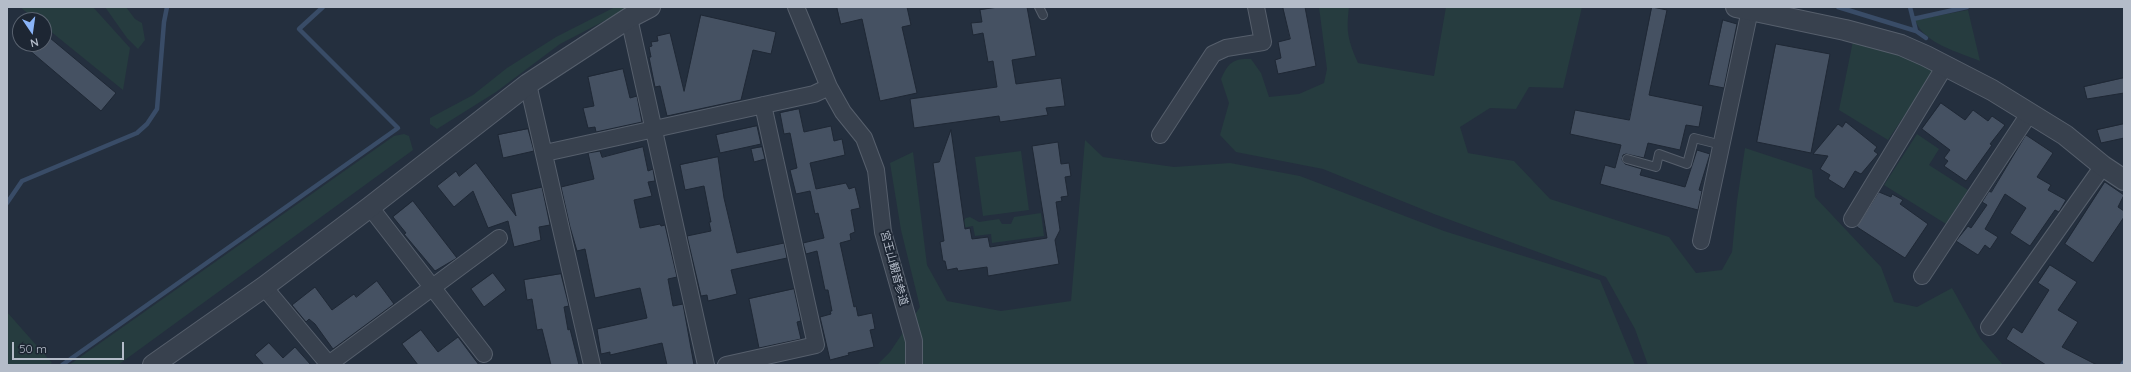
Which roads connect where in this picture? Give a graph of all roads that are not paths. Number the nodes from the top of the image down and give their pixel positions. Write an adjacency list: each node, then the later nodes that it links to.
1 (650, 7): 7 (street)
2 (796, 7): 10 (street, 宮王山観音参道)
3 (1039, 7): 6 (lane)
4 (1256, 7): 14 (street)
5 (1743, 9): 8 (street); 15 (street)
6 (1043, 15)
7 (629, 18): 9 (street); 13 (street)
8 (1946, 66): 12 (street); 21 (street)
9 (528, 84): 16 (street); 20 (street)
10 (829, 86): 11 (street); 33 (street, 宮王山観音参道)
11 (763, 105): 13 (street); 32 (street)
12 (2029, 114): 18 (street); 24 (street)
13 (655, 129): 16 (street); 31 (street)
14 (1160, 135)
15 (1722, 145): 17 (lane); 23 (street)
16 (545, 154): 30 (street)
17 (1627, 159)
18 (2103, 166): 19 (street); 27 (street)
19 (2124, 180)
20 (370, 207): 25 (street); 26 (street)
21 (1852, 219)
22 (499, 238): 26 (street)
23 (1702, 242)
24 (1922, 276)
25 (264, 287): 26 (street); 29 (street)
26 (434, 288): 28 (street)
27 (1989, 327)
28 (484, 354)
29 (152, 365)
30 (592, 365)
31 (706, 365)
32 (726, 365)
33 (914, 365)

